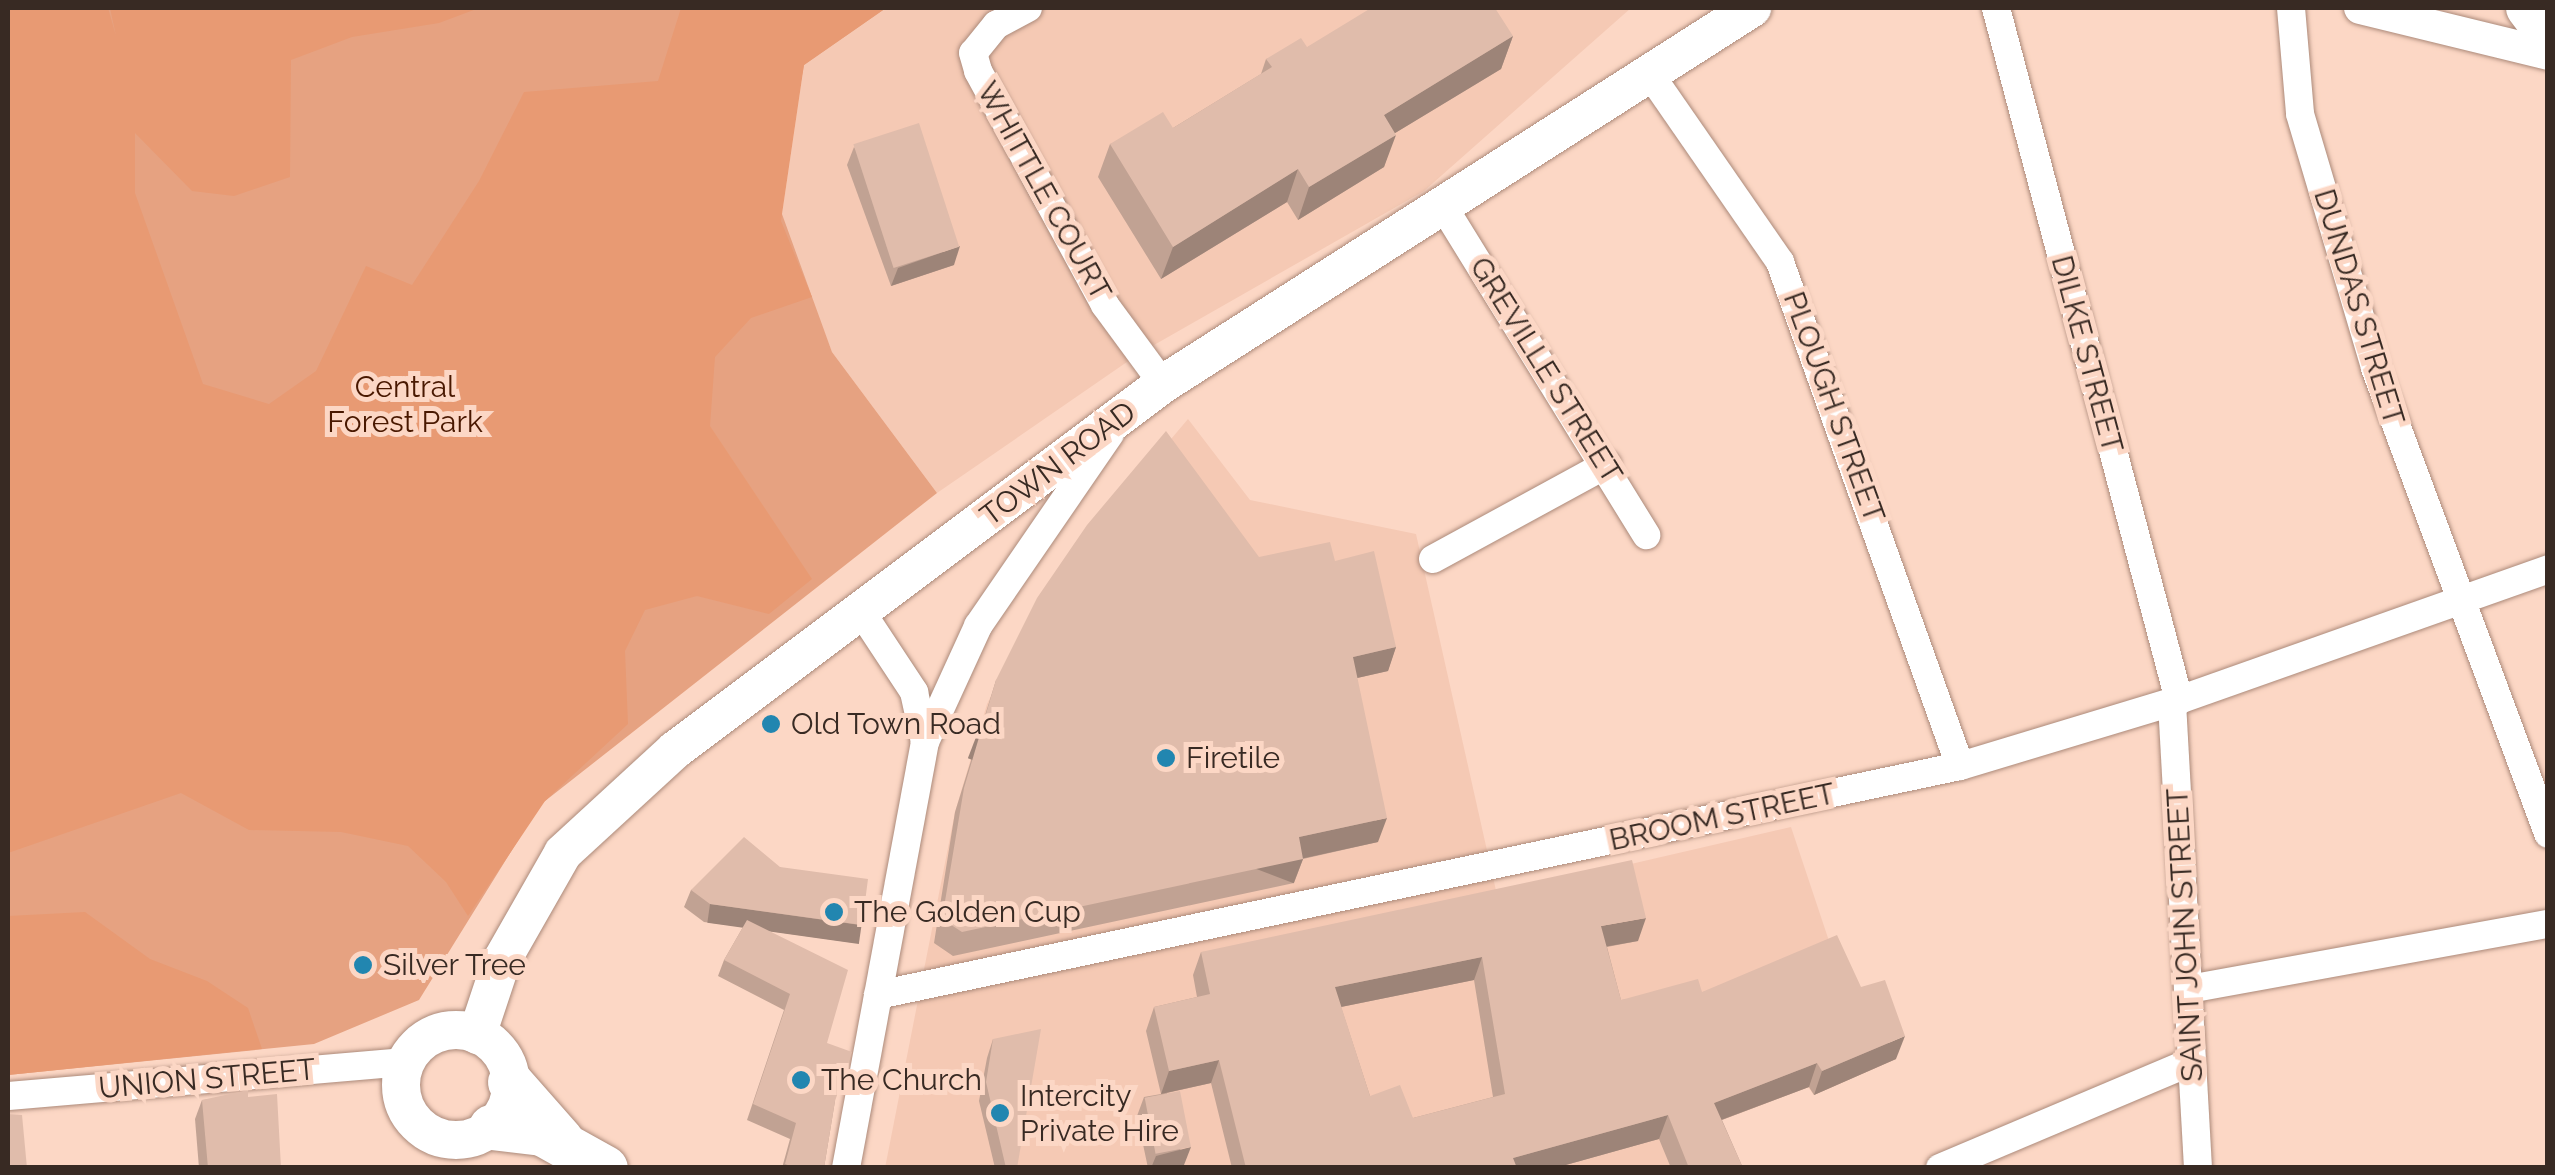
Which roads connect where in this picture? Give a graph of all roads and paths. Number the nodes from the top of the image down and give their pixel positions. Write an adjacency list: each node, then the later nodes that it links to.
1 (1028, 8): 11 (street, WHITTLE COURT)
2 (1752, 8): 9 (main road, TOWN ROAD)
3 (1996, 8): 19 (street, DILKE STREET)
4 (2291, 8): 17 (street, DUNDAS STREET)
5 (2360, 8): 8 (street)
6 (2526, 8): 7 (main road)
7 (2548, 36)
8 (2548, 54)
9 (1652, 77): 10 (main road, TOWN ROAD); 21 (street, PLOUGH STREET)
10 (1443, 206): 11 (main road, TOWN ROAD); 13 (street, GREVILLE STREET)
11 (1163, 384): 12 (main road, TOWN ROAD)
12 (1126, 413): 18 (main road, TOWN ROAD); 20 (street)
13 (1607, 464): 14 (street, GREVILLE STREET); 15 (street)
14 (1646, 536)
15 (1433, 559)
16 (2548, 568): 17 (street, BROOM STREET)
17 (2457, 600): 19 (street, BROOM STREET); 22 (street, DUNDAS STREET)
18 (862, 613): 20 (street); 26 (main road, TOWN ROAD)
19 (2176, 701): 21 (street, BROOM STREET); 24 (street, SAINT JOHN STREET)
20 (926, 742): 25 (street)
21 (1960, 766): 25 (street, BROOM STREET)
22 (2548, 834)
23 (2548, 924): 24 (street)
24 (2189, 988): 28 (street, SAINT JOHN STREET)
25 (878, 995): 35 (street)
26 (477, 1034): 27 (main road); 29 (main road)
27 (406, 1062): 30 (street, UNION STREET); 31 (main road)
28 (2191, 1062): 36 (street); 37 (street, SAINT JOHN STREET)
29 (510, 1082): 32 (main road); 33 (highway)
30 (8, 1096)
31 (411, 1116): 32 (main road); 34 (main road)
32 (471, 1144): 33 (highway)
33 (589, 1157)
34 (427, 1168)
35 (846, 1168)
36 (1940, 1168)
37 (2198, 1168)

